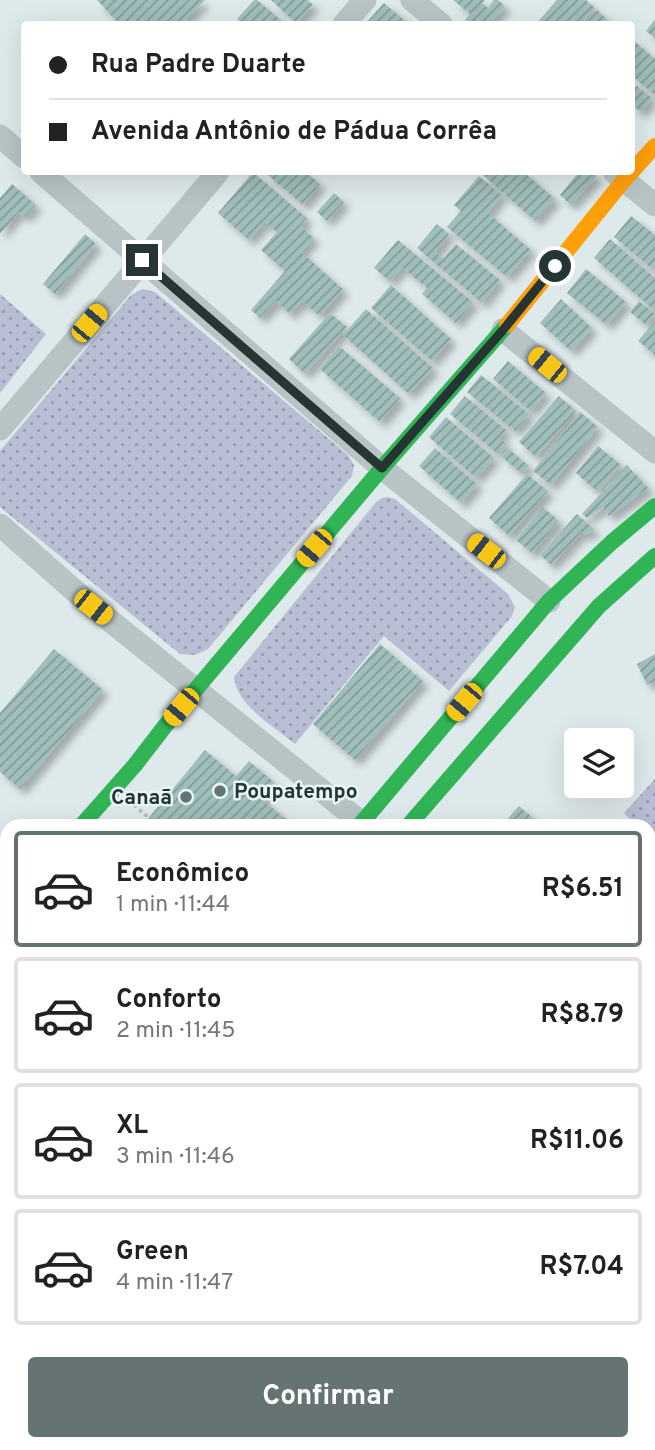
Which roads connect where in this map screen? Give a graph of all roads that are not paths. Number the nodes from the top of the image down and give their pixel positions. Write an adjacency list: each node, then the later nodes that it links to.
1 (365, 0): 3 (street)
2 (412, 0): 4 (street)
3 (347, 21)
4 (437, 21)
5 (0, 136): 7 (street)
6 (655, 146): 8 (street)
7 (21, 154)
8 (635, 163)
9 (44, 175): 13 (street)
10 (215, 175): 13 (street)
11 (619, 176): 12 (street); 14 (street)
12 (655, 205)
13 (142, 260): 15 (street); 17 (street)
14 (503, 330): 16 (street); 17 (street)
15 (0, 429)
16 (655, 452)
17 (382, 468): 21 (street); 22 (street)
18 (655, 506): 21 (street)
19 (0, 525): 22 (street)
20 (655, 556): 26 (street)
21 (550, 601): 25 (street)
22 (197, 688): 23 (street); 24 (street)
23 (87, 819)
24 (354, 819)
25 (364, 819)
26 (414, 819)

